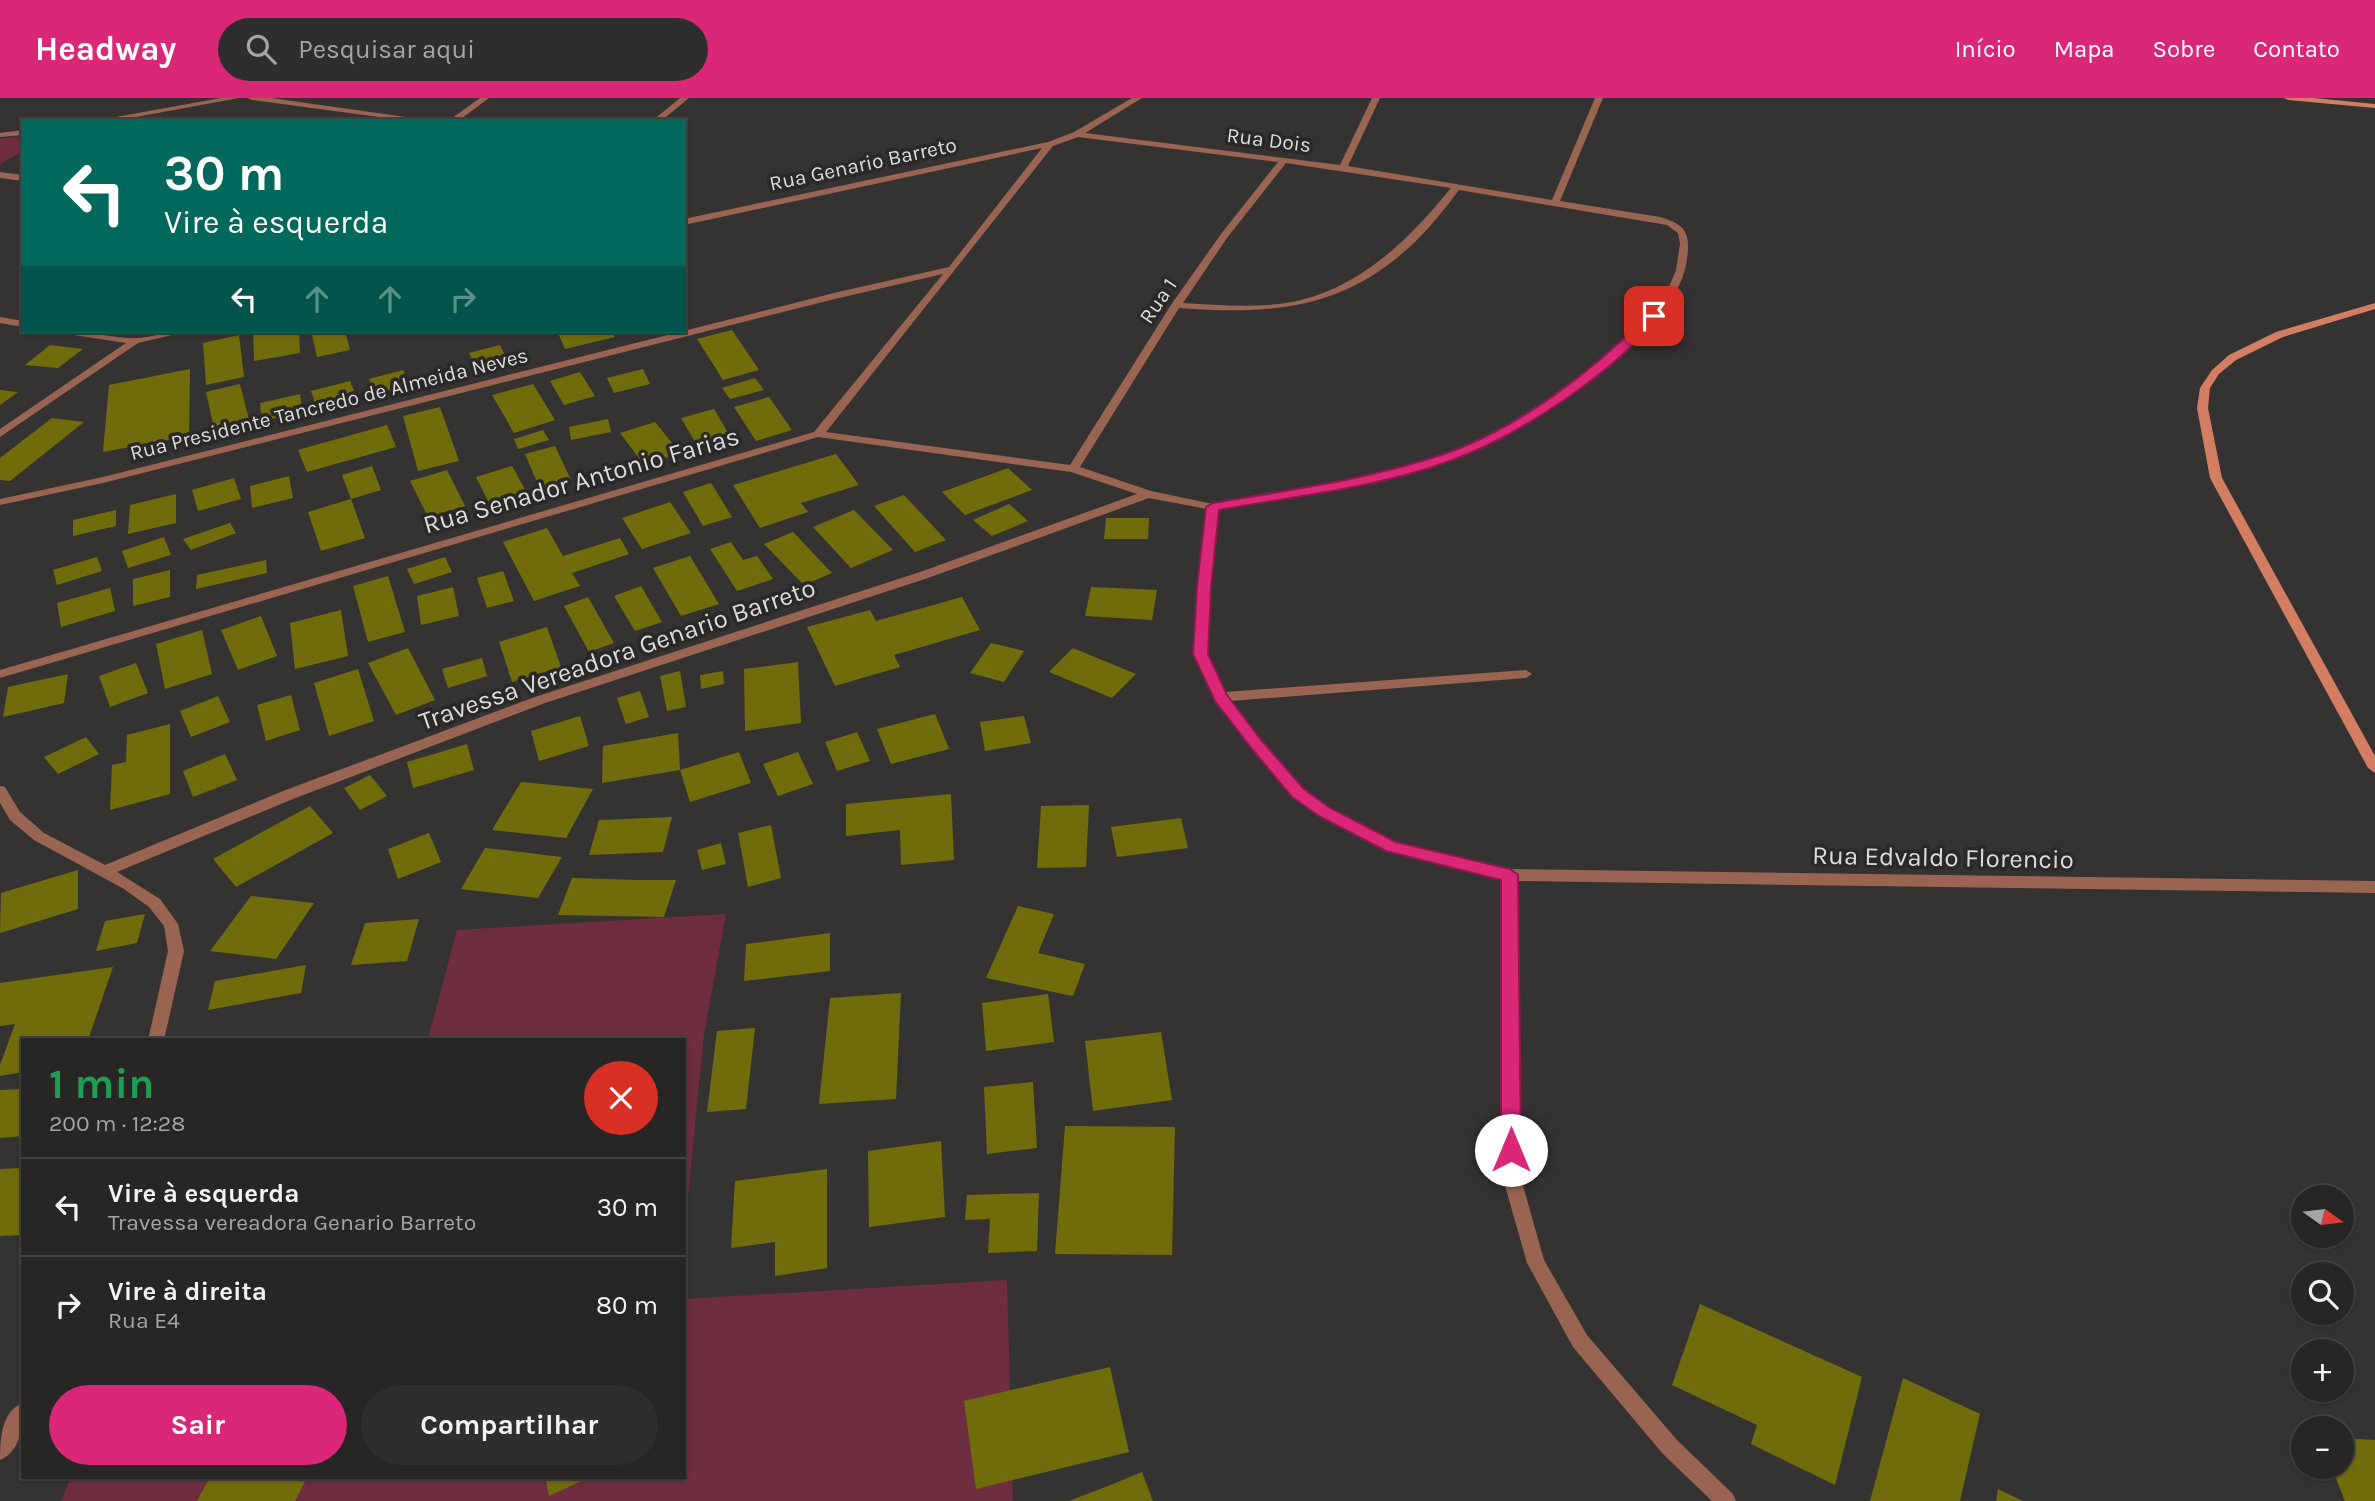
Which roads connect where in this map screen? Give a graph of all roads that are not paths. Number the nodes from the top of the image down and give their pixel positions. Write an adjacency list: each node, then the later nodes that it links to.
1 (235, 98): 10 (street)
2 (252, 98): 11 (street)
3 (485, 98): 12 (street)
4 (685, 98): 13 (street)
5 (1138, 98): 15 (street, Rua Genario Barreto)
6 (1376, 98): 19 (street)
7 (1599, 98): 23 (street)
8 (2288, 98): 9 (street)
9 (2375, 106)
10 (110, 119)
11 (415, 119)
12 (455, 119)
13 (659, 119)
14 (21, 132): 16 (street)
15 (1077, 134): 17 (street, Rua Genario Barreto); 18 (street, Rua Dois)
16 (0, 135)
17 (1050, 144): 24 (street, Rua Genario Barreto); 25 (street)
18 (1283, 161): 19 (street, Rua Dois); 26 (street, Rua 1)
19 (1343, 168): 22 (street, Rua Dois)
20 (0, 176): 21 (street)
21 (21, 178)
22 (1456, 188): 23 (street, Rua Dois); 26 (street)
23 (1555, 202): 38 (street, Rua Dois)
24 (686, 222)
25 (952, 270): 34 (street); 37 (street, Rua Presidente Tancredo de Almeida Neves)
26 (1176, 305): 35 (street, Rua 1)
27 (2375, 306): 42 (street)
28 (0, 320): 29 (street)
29 (21, 324)
30 (81, 333): 32 (street)
31 (174, 333): 32 (street)
32 (135, 341): 33 (street)
33 (0, 434)
34 (818, 434): 35 (street); 39 (street, Rua Senador Antonio Farias)
35 (1073, 469): 36 (street)
36 (1148, 494): 38 (street); 45 (street, Travessa Vereadora Genario Barreto)
37 (0, 502)
38 (1213, 507): 41 (street)
39 (0, 674)
40 (1526, 674): 41 (street)
41 (1221, 697): 46 (street)
42 (2375, 768)
43 (0, 791): 44 (street)
44 (3, 810): 45 (street)
45 (105, 871): 48 (street)
46 (1510, 875): 47 (street, Rua Edvaldo Florencio); 51 (street)
47 (2375, 887)
48 (156, 1038)
49 (21, 1415): 50 (street)
50 (0, 1450)
51 (1726, 1501)

